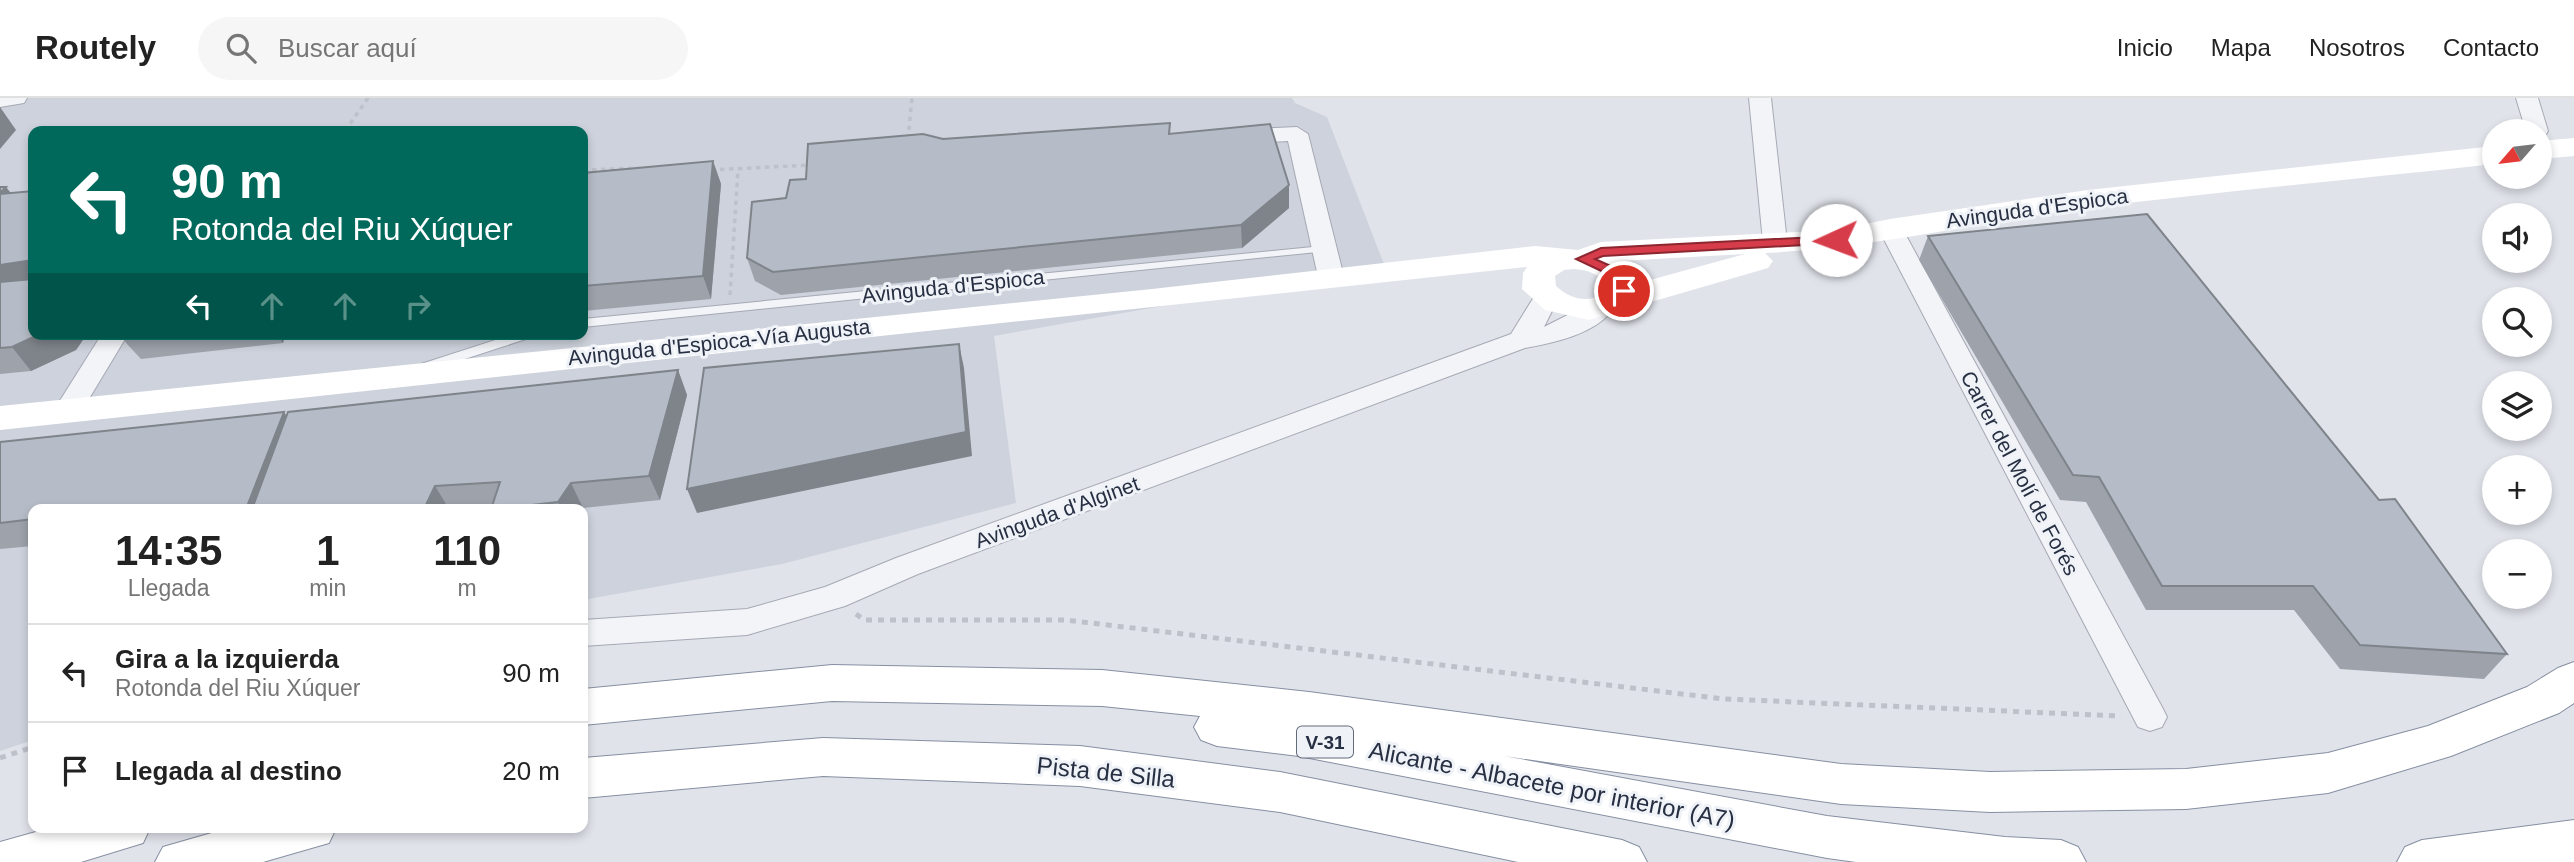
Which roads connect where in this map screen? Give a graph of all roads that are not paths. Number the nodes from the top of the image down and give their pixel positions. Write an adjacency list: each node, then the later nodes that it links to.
1 (16, 98): 4 (street)
2 (1760, 98): 10 (street)
3 (2527, 98): 5 (street)
4 (0, 101)
5 (2537, 119)
6 (1216, 138): 12 (street)
7 (2482, 156): 8 (main road, Avinguda d'Espioca)
8 (1890, 228): 9 (main road, Avinguda d'Espioca); 26 (street, Carrer del Molí de Forés)
9 (1836, 240): 10 (main road, Avinguda d'Espioca); 15 (main road)
10 (1775, 242): 11 (main road, Avinguda d'Espioca)
11 (1574, 259): 13 (main road, Avinguda d'Espioca); 14 (main road); 15 (main road)
12 (1327, 265): 13 (main road, Avinguda d'Espioca-Vía Augusta); 16 (lane, Avinguda d'Espioca); 20 (main road, Avinguda d'Espioca-Vía Augusta)
13 (1438, 269): 14 (main road)
14 (1543, 293): 15 (main road); 19 (street)
15 (1610, 304): 19 (street, Avinguda d'Alginet)
16 (588, 323)
17 (111, 340): 21 (street)
18 (510, 340): 20 (lane)
19 (1520, 340): 23 (street, Avinguda d'Alginet)
20 (414, 372): 21 (main road, Avinguda d'Espioca-Vía Augusta)
21 (68, 410): 22 (main road, Avinguda d'Espioca-Vía Augusta)
22 (0, 418)
23 (588, 633)
24 (2574, 680): 25 (main road)
25 (588, 707)
26 (2150, 717)
27 (588, 730): 37 (main road, Alicante - Albacete por interior (A7) / V-31)
28 (588, 778): 36 (main road, Pista de Silla)
29 (28, 831): 32 (main road)
30 (108, 833): 34 (main road)
31 (293, 833): 35 (main road)
32 (0, 840)
33 (2574, 841): 38 (main road)
34 (5, 862)
35 (180, 862)
36 (1622, 862)
37 (2061, 862)
38 (2422, 862)

